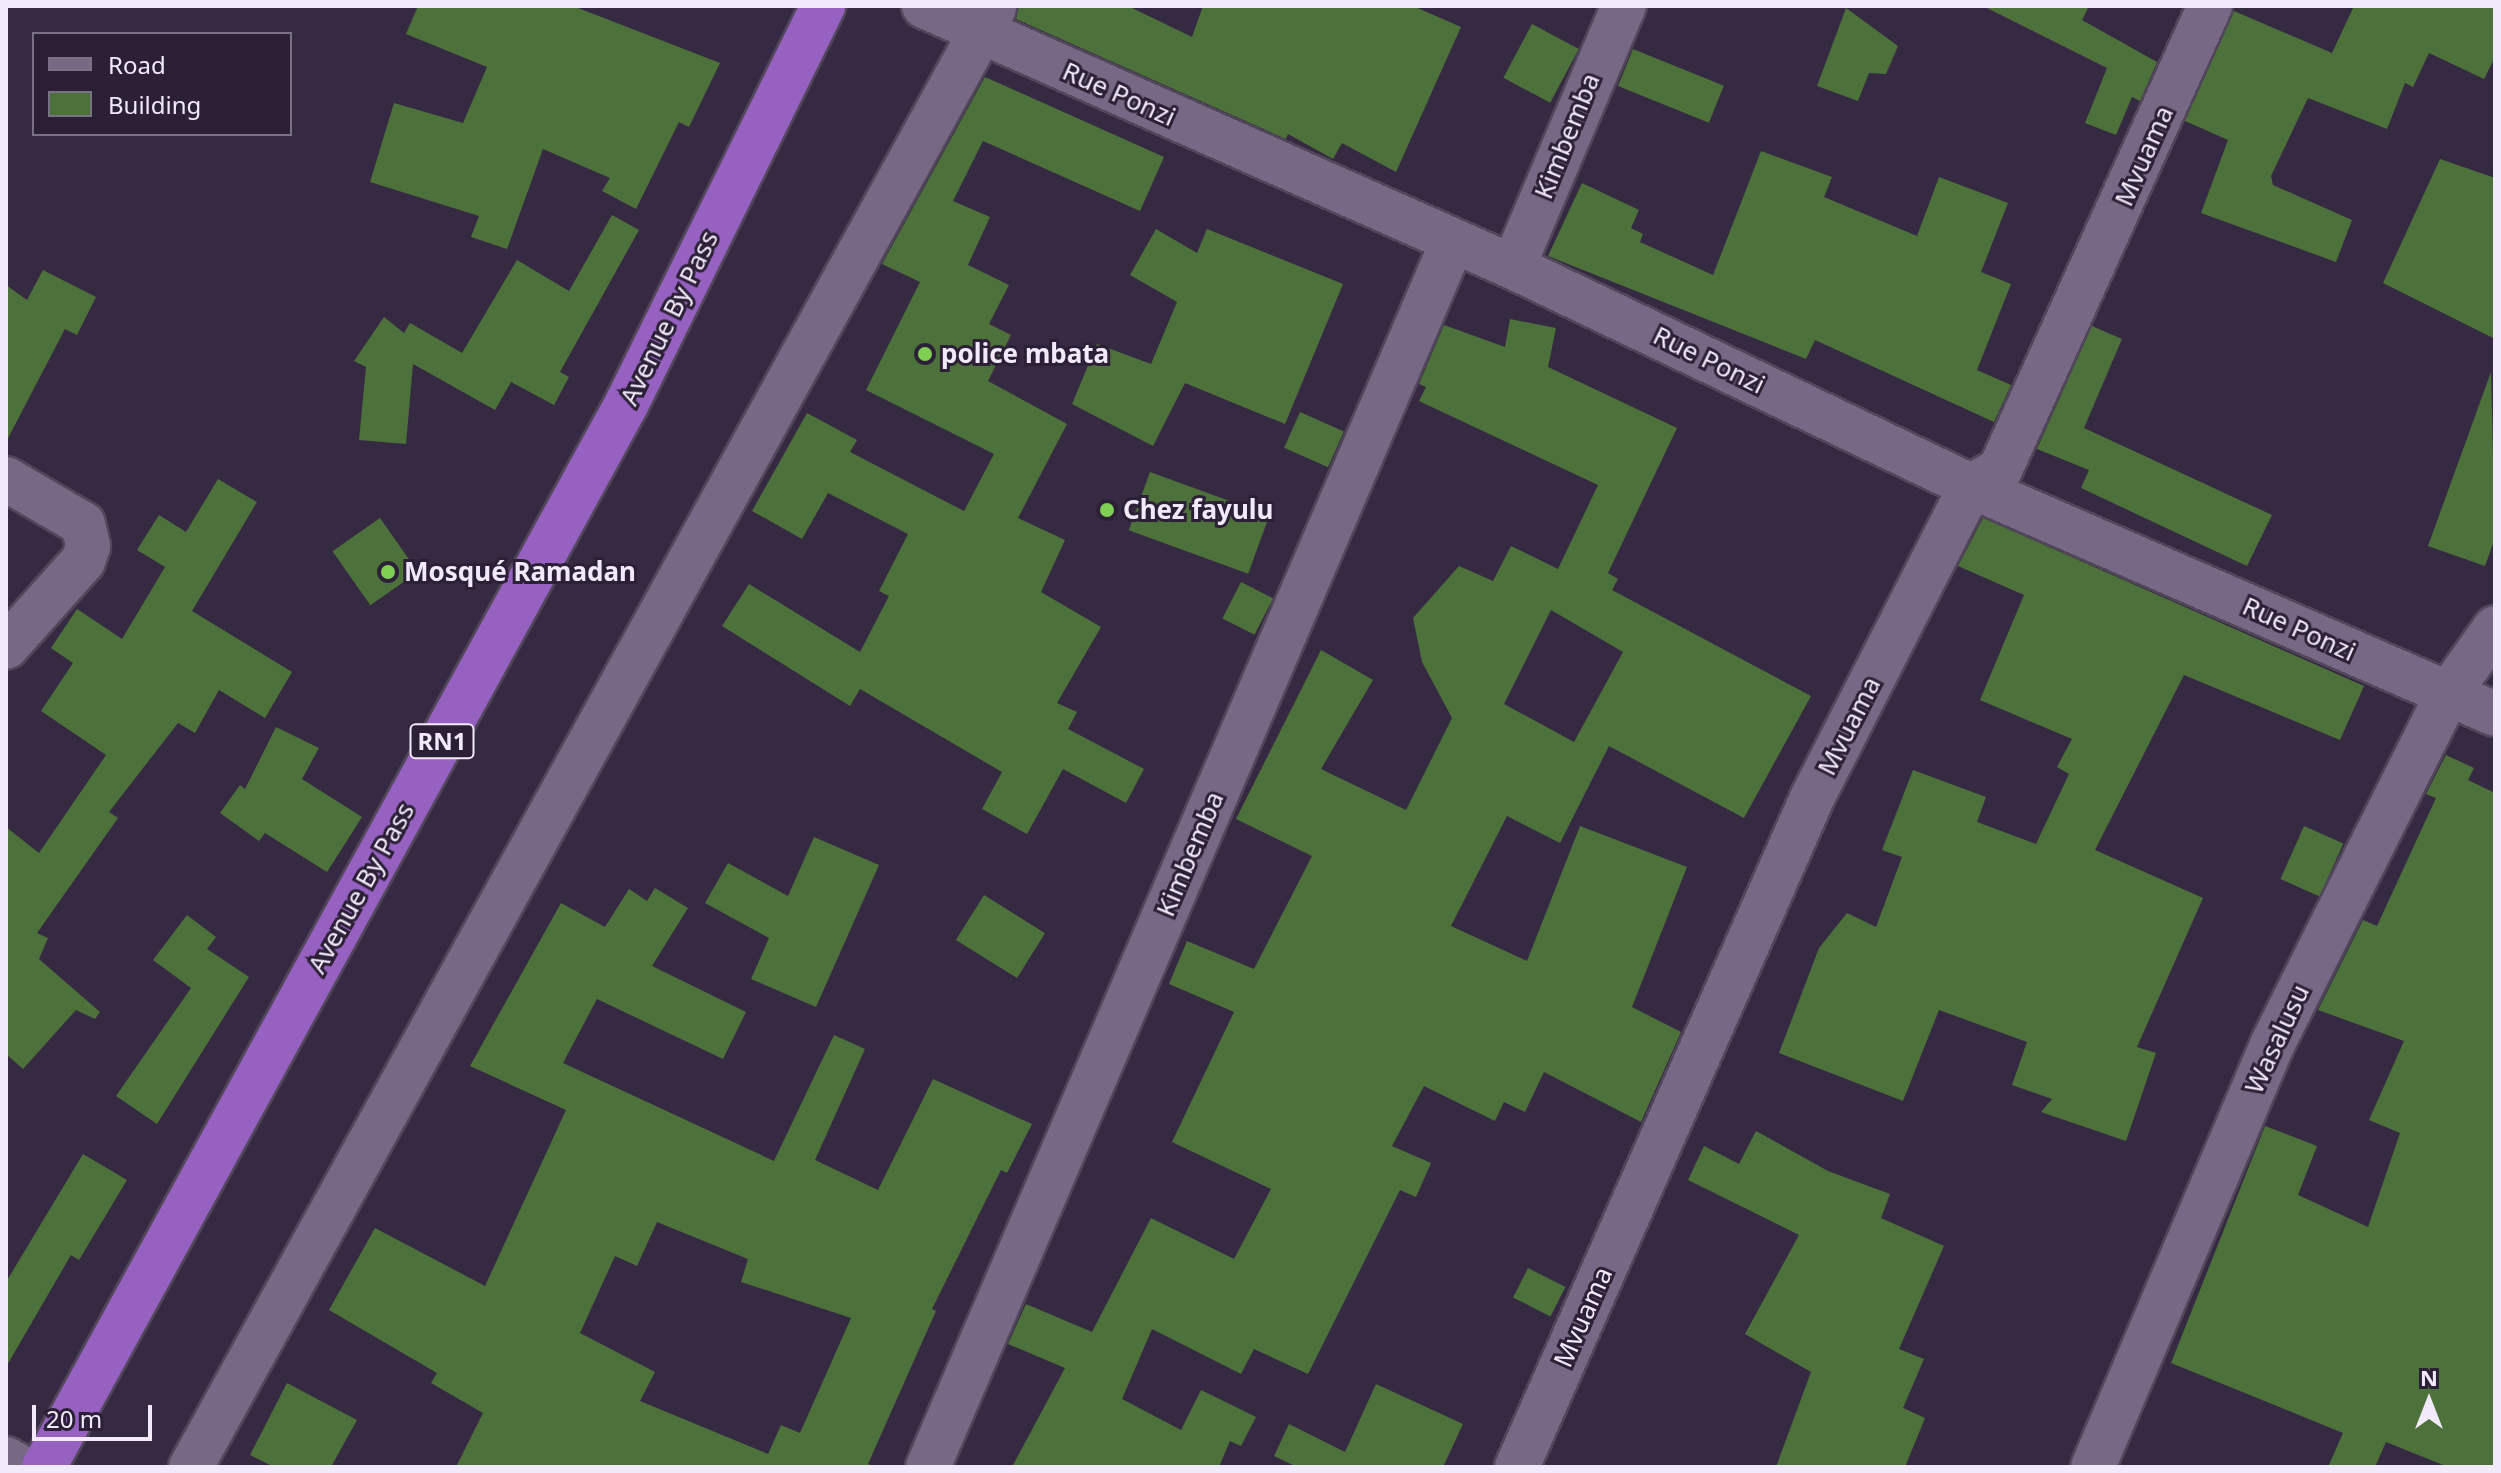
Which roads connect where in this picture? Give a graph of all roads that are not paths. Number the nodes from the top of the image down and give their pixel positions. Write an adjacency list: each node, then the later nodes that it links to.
1 (823, 6): 16 (highway, Avenue By Pass / RN1)
2 (924, 6): 5 (street, Rue Ponzi)
3 (1624, 6): 7 (street, Kimbemba)
4 (2210, 6): 9 (street, Mvuama)
5 (988, 20): 6 (street, Rue Ponzi); 17 (street)
6 (1453, 241): 7 (street, Rue Ponzi); 18 (street, Kimbemba)
7 (1513, 267): 9 (street, Rue Ponzi)
8 (6, 479): 11 (street)
9 (1971, 486): 12 (street, Rue Ponzi); 19 (street, Mvuama)
10 (2495, 628): 12 (street, Wasalusu)
11 (6, 647)
12 (2448, 694): 13 (street, Rue Ponzi); 20 (street, Wasalusu)
13 (2495, 714)
14 (6, 1459): 15 (street)
15 (20, 1467)
16 (44, 1467)
17 (191, 1467)
18 (928, 1467)
19 (1517, 1467)
20 (2093, 1467)

